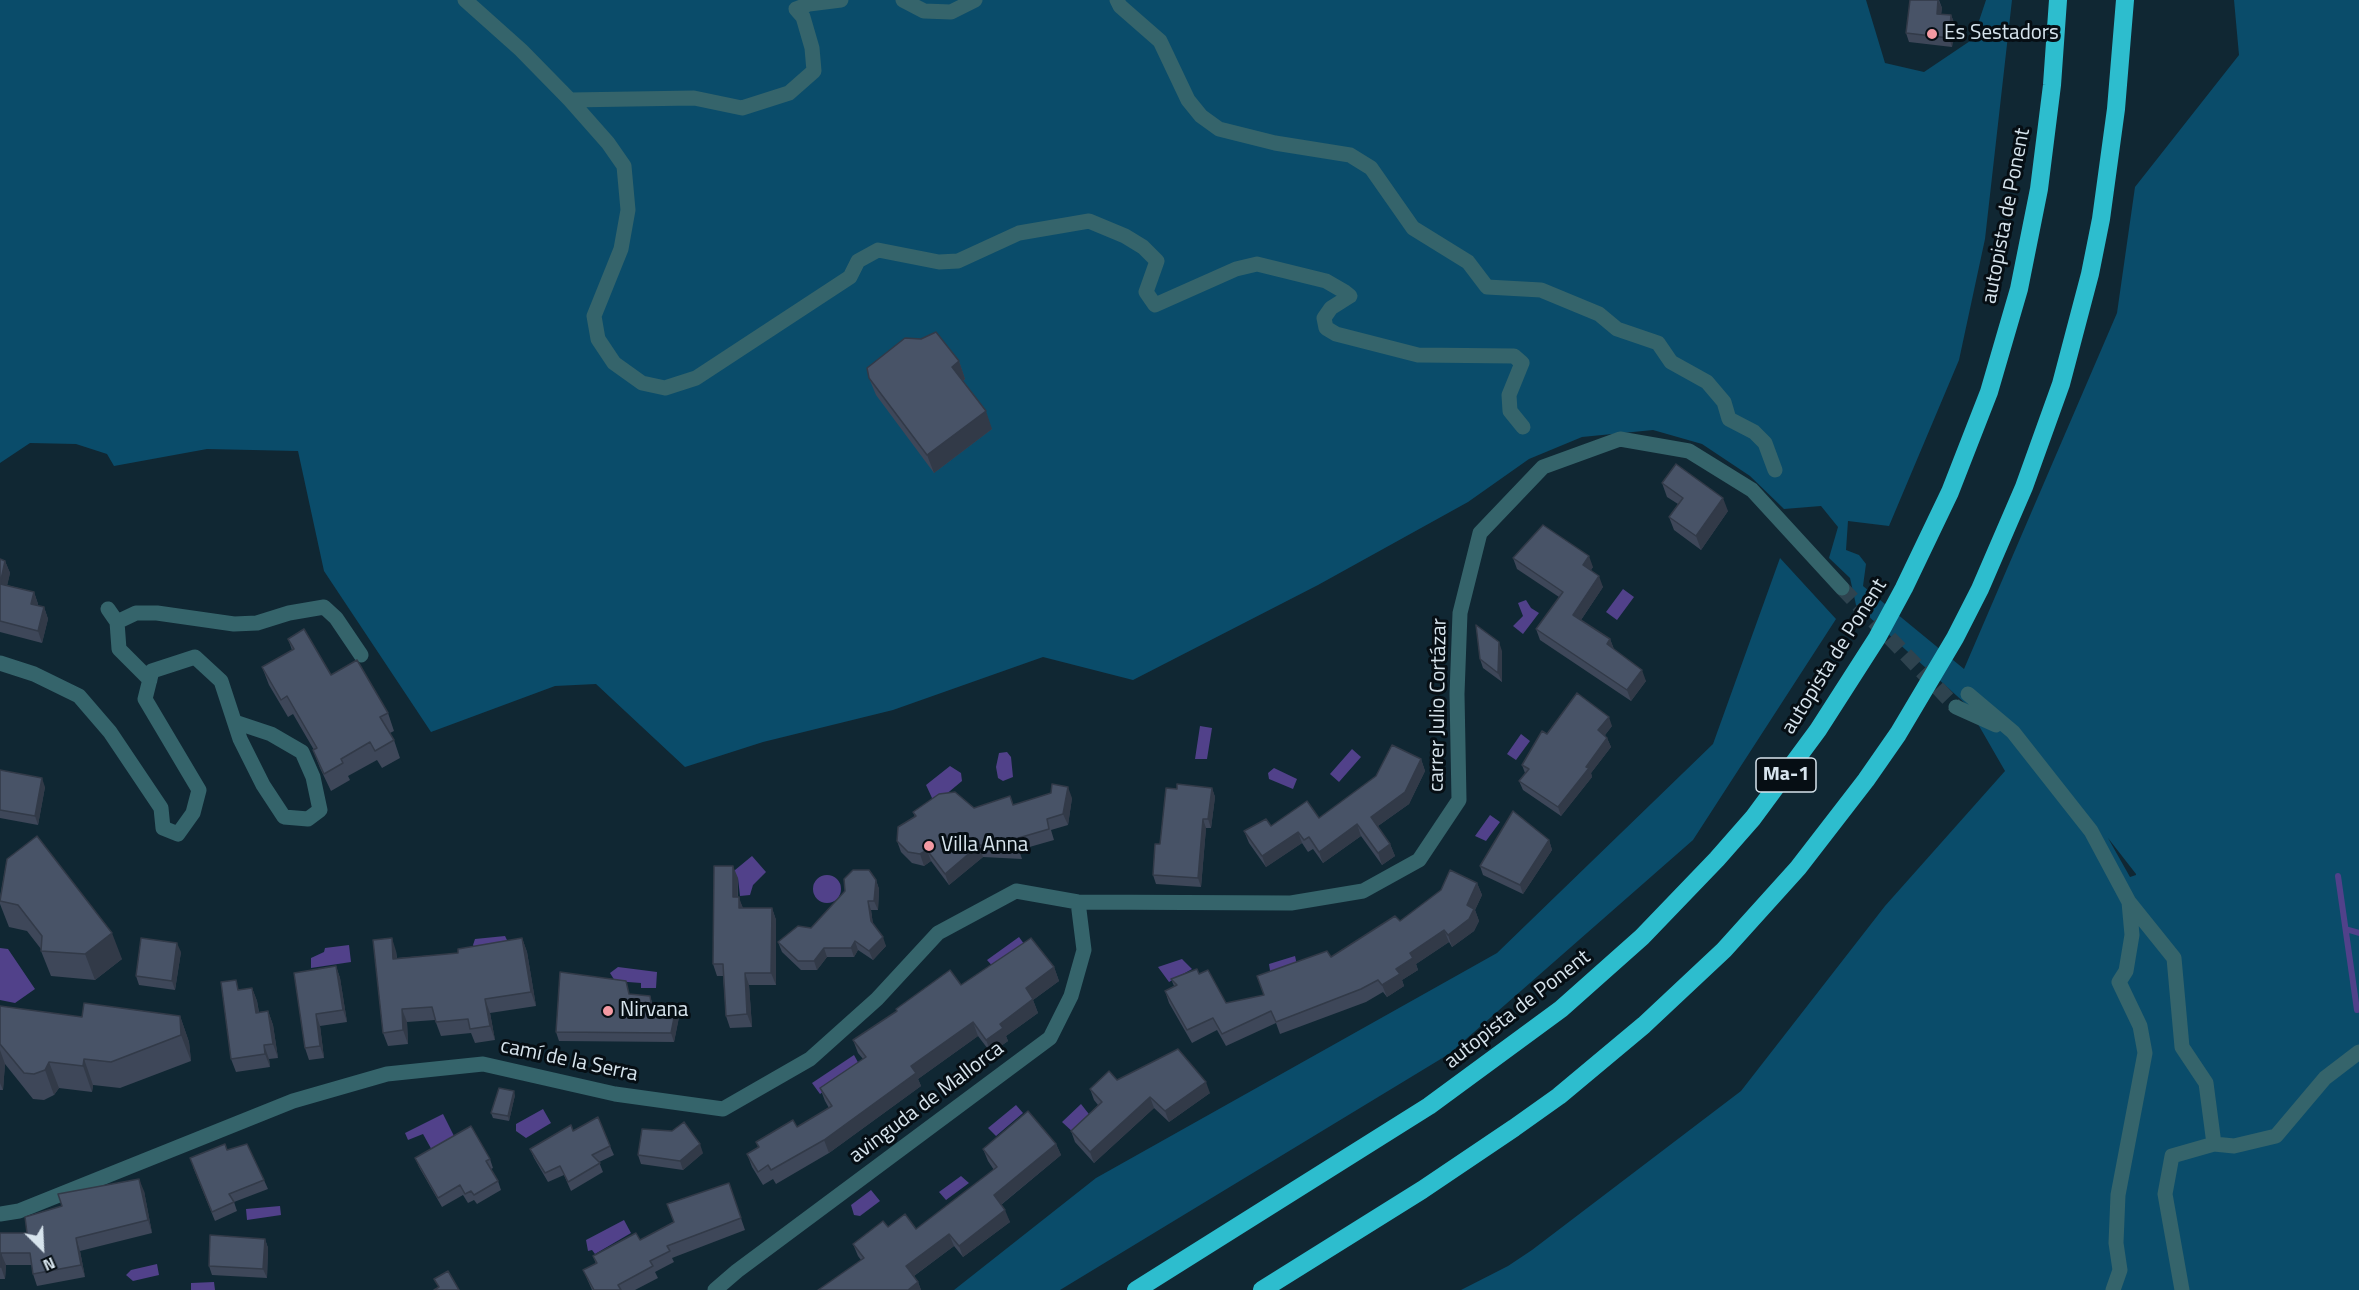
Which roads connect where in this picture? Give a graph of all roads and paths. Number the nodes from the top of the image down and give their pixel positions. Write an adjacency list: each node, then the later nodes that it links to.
1 (465, 0): 8 (street)
2 (841, 0): 8 (street)
3 (903, 0): 4 (street)
4 (975, 0)
5 (1118, 0): 10 (street)
6 (2058, 0): 27 (highway, autopista de Ponent / Ma-1)
7 (2125, 0): 28 (highway)
8 (570, 100): 9 (street)
9 (1523, 427)
10 (1775, 470)
11 (1842, 588): 21 (street, carrer Julio Cortázar)
12 (108, 609): 13 (street)
13 (117, 622): 14 (street); 16 (street)
14 (361, 655)
15 (0, 663): 16 (street)
16 (150, 680): 19 (street)
17 (1968, 694): 20 (street)
18 (1956, 707): 20 (street)
19 (235, 722): 19 (street)
20 (2013, 732): 22 (street)
21 (1078, 902): 25 (street, camí de la Serra); 26 (street, avinguda de Mallorca)
22 (2129, 902): 24 (street); 29 (street)
23 (2359, 1052): 24 (street)
24 (2214, 1144): 30 (street)
25 (0, 1214)
26 (715, 1290)
27 (1136, 1290)
28 (1262, 1290)
29 (2113, 1290)
30 (2182, 1290)

